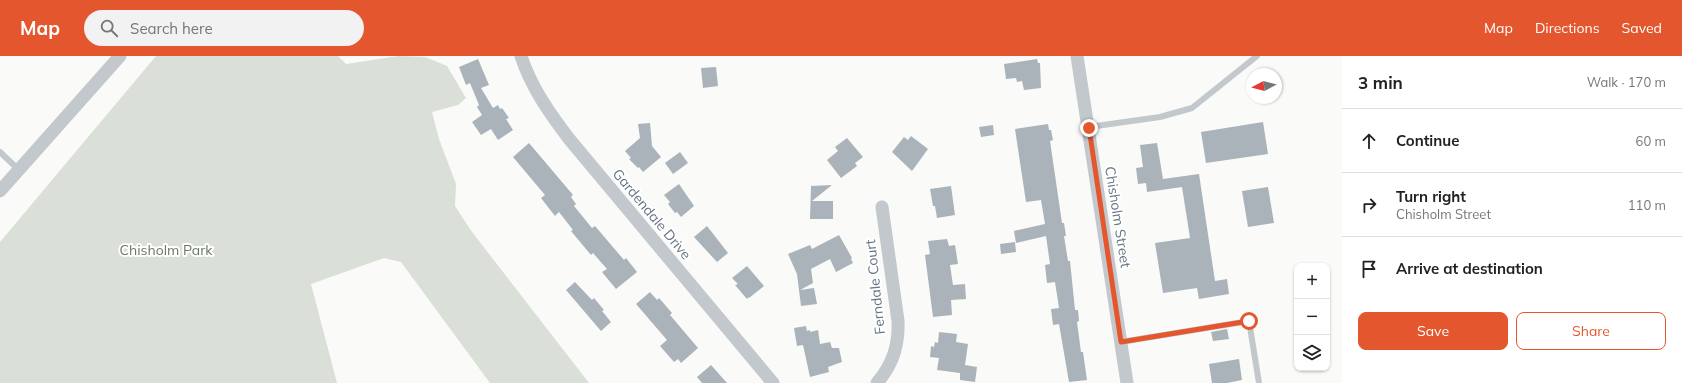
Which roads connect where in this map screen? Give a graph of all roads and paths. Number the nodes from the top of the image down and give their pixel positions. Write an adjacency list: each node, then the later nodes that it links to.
1 (120, 56): 7 (street)
2 (521, 56): 11 (street, Gardendale Drive)
3 (1077, 56): 5 (street, Chisholm Street)
4 (1257, 56): 5 (lane)
5 (1089, 128): 10 (street, Chisholm Street)
6 (0, 152): 7 (lane)
7 (19, 170): 8 (street)
8 (0, 191)
9 (882, 207): 12 (street, Ferndale Court)
10 (1121, 342): 13 (street, Chisholm Street); 14 (lane)
11 (773, 383)
12 (877, 383)
13 (1127, 383)
14 (1259, 383)

